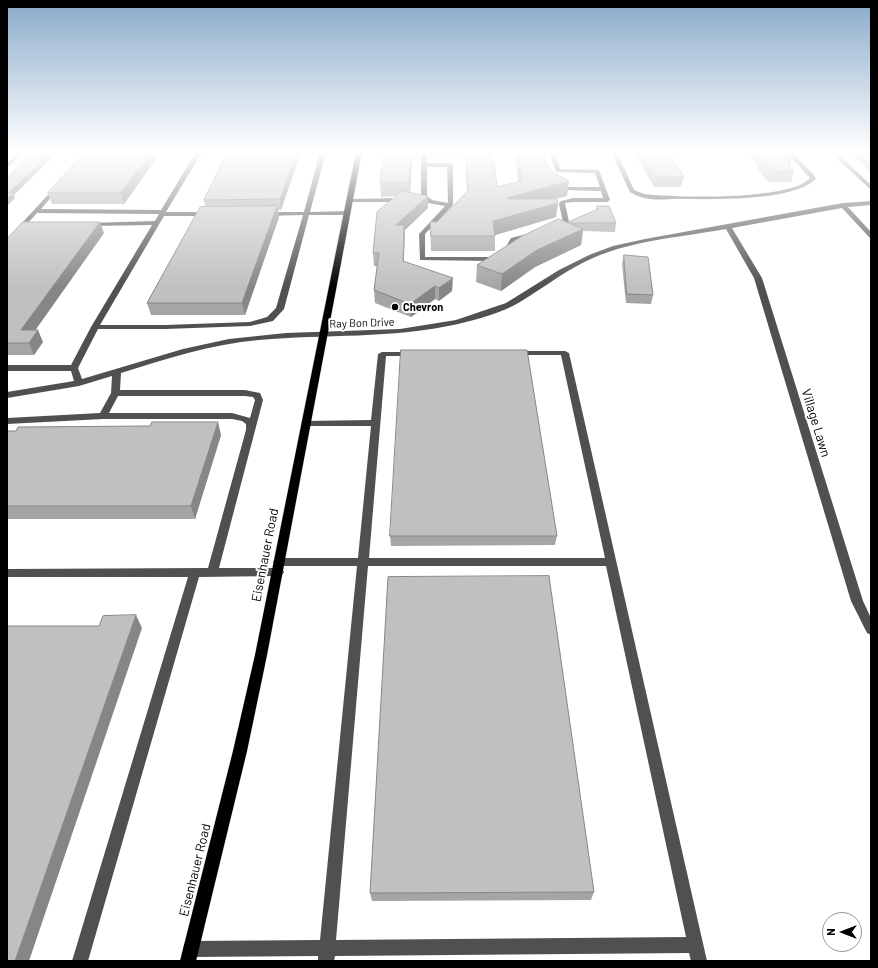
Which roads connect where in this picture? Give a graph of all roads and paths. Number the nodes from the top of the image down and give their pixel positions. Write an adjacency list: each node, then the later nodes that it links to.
1 (48, 197): 13 (street)
2 (172, 197): 14 (street)
3 (310, 197): 15 (street)
4 (350, 197): 9 (main road, Eisenhauer Road)
5 (423, 197): 11 (street)
6 (451, 197): 11 (street)
7 (606, 197): 23 (street)
8 (408, 199): 9 (street)
9 (349, 201): 16 (main road, Eisenhauer Road)
10 (871, 203): 12 (street, Ray Bon Drive)
11 (450, 205): 24 (street)
12 (843, 205): 22 (street, Ray Bon Drive); 25 (street)
13 (35, 211): 14 (street); 20 (street)
14 (162, 213): 17 (street); 19 (street)
15 (306, 213): 16 (street); 18 (street); 26 (street)
16 (347, 213): 27 (main road, Eisenhauer Road)
17 (215, 214)
18 (260, 214)
19 (156, 223): 21 (street); 26 (street)
20 (32, 224)
21 (78, 224)
22 (728, 227): 27 (street, Ray Bon Drive); 47 (street, Village Lawn)
23 (548, 230)
24 (541, 232)
25 (871, 236)
26 (95, 327): 31 (street)
27 (323, 335): 32 (street, Ray Bon Drive); 38 (main road, Eisenhauer Road)
28 (502, 353): 42 (street)
29 (430, 354): 39 (street)
30 (7, 368): 31 (street)
31 (74, 368): 33 (street)
32 (117, 372): 33 (street, Ray Bon Drive); 34 (street)
33 (79, 382): 35 (street, Ray Bon Drive)
34 (115, 394): 36 (street); 40 (street)
35 (7, 395)
36 (103, 416): 37 (street); 40 (street)
37 (7, 421)
38 (306, 423): 39 (street); 43 (main road, Eisenhauer Road)
39 (375, 423): 41 (street)
40 (251, 432): 45 (street)
41 (363, 562): 42 (street); 43 (street); 50 (street)
42 (612, 562): 48 (street)
43 (278, 567): 45 (street); 49 (main road, Eisenhauer Road)
44 (195, 572): 45 (street); 46 (street); 51 (street)
45 (213, 572)
46 (7, 573)
47 (871, 630)
48 (698, 953): 50 (street)
49 (189, 955): 50 (street)
50 (327, 955)
51 (80, 961)

